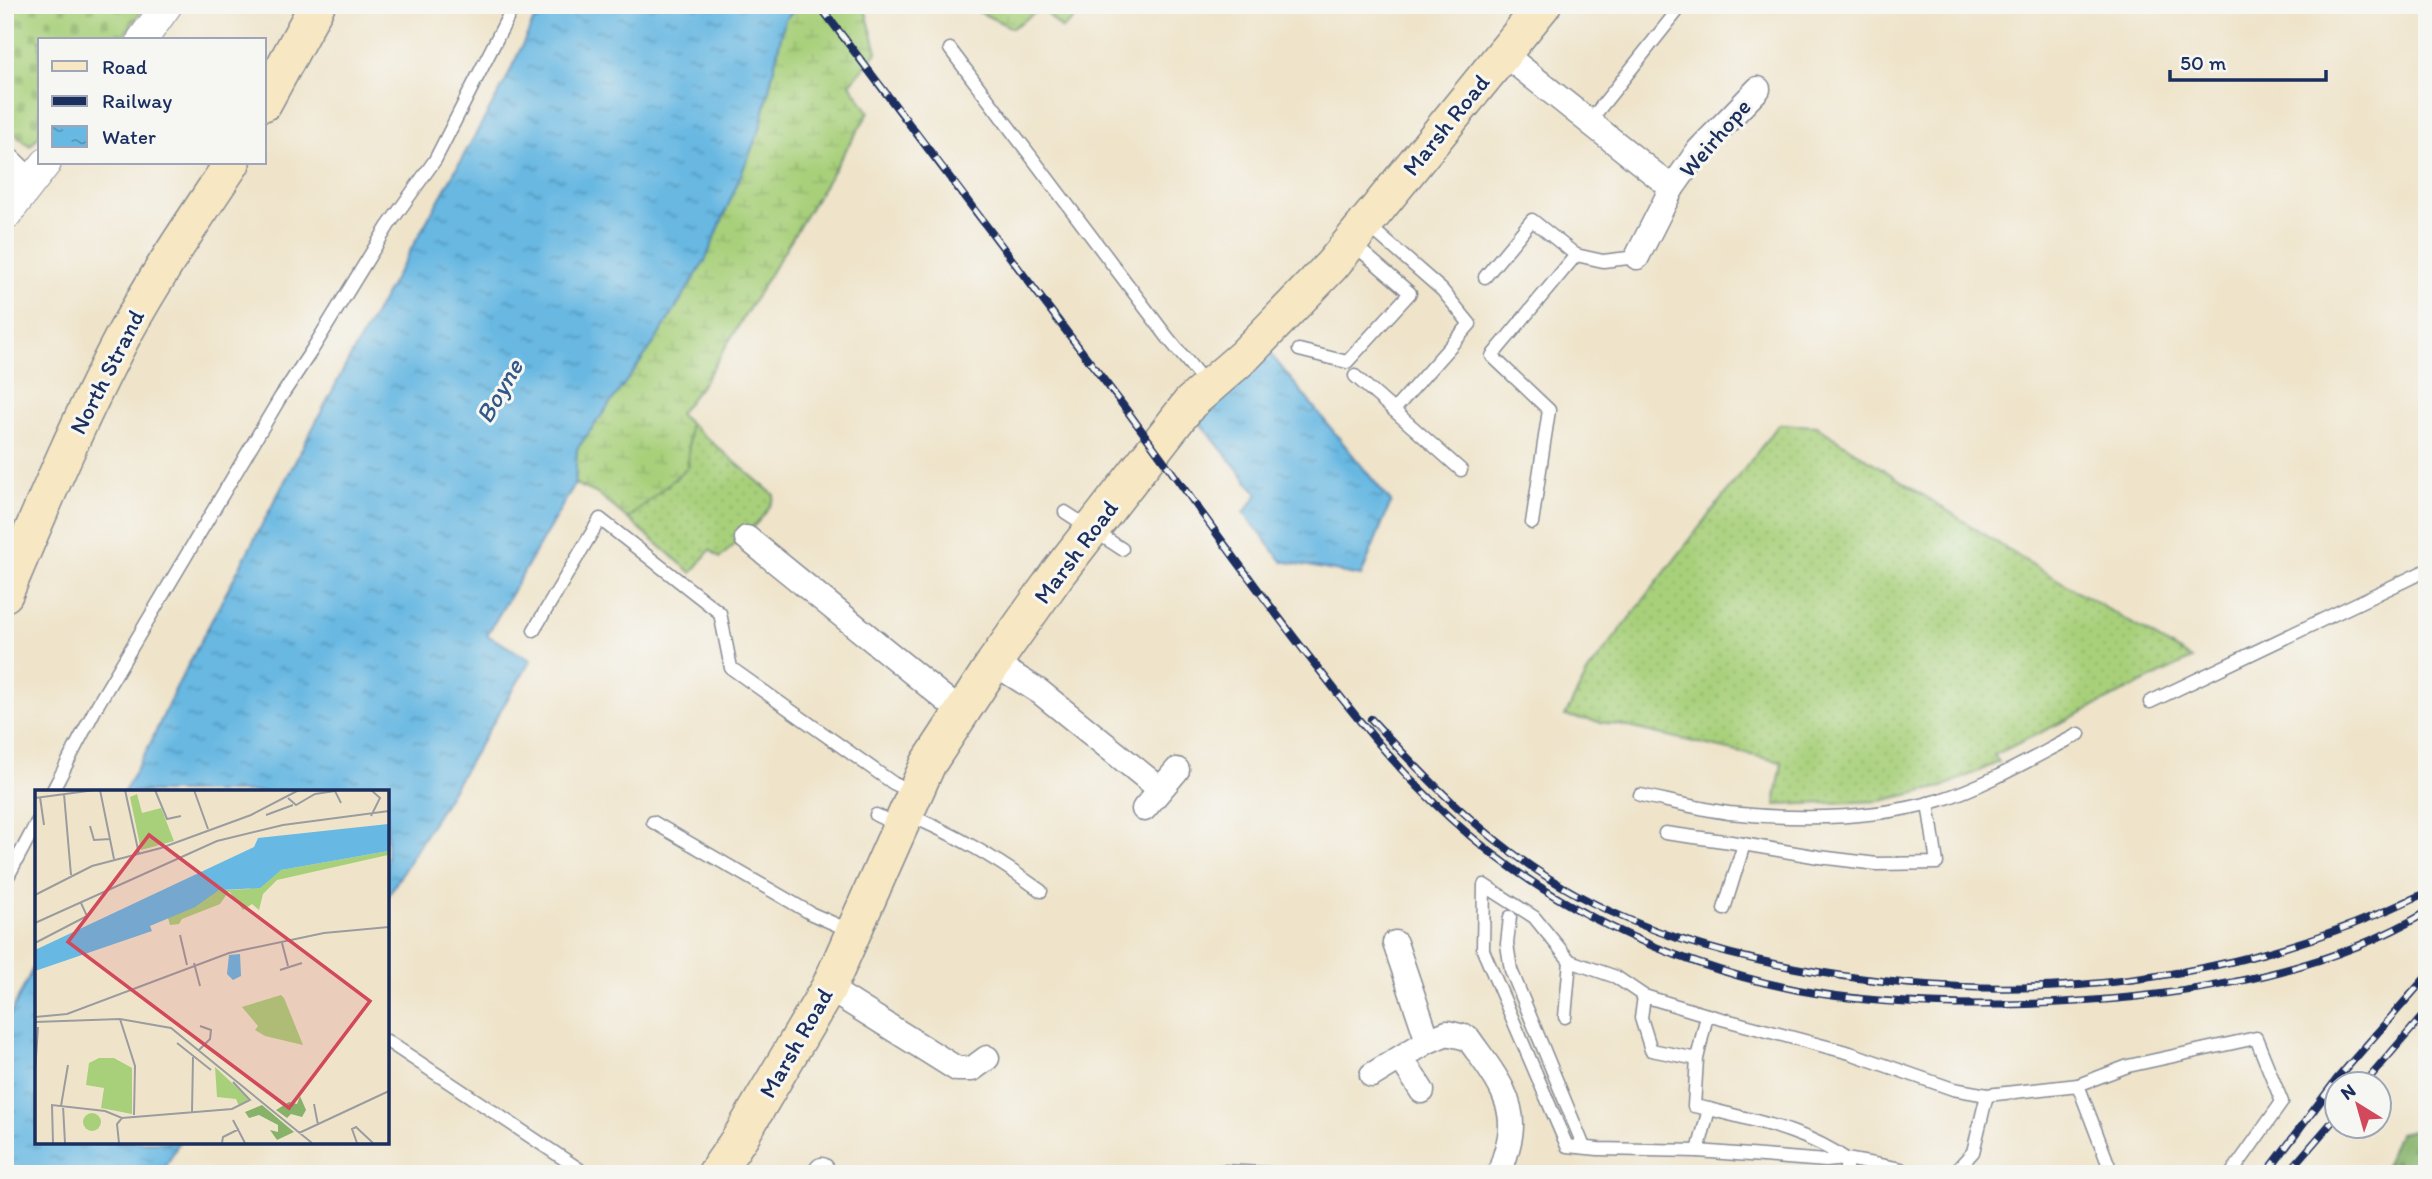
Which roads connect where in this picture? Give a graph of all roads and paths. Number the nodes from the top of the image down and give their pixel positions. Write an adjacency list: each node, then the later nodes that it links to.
1 (167, 5): 6 (street)
2 (317, 5): 10 (main road)
3 (514, 5): 39 (lane)
4 (1543, 5): 8 (main road, Marsh Road)
5 (1682, 5): 11 (lane)
6 (143, 38)
7 (950, 49): 23 (lane)
8 (1504, 54): 11 (street, Weirhope); 17 (main road, Marsh Road)
9 (1758, 89): 15 (street, Weirhope)
10 (266, 99)
11 (1589, 122): 15 (street, Weirhope)
12 (5, 157): 14 (street)
13 (231, 164): 31 (main road, North Strand)
14 (38, 173): 16 (street)
15 (1672, 188): 19 (street, Weirhope)
16 (5, 216)
17 (1358, 232): 21 (lane); 23 (main road, Marsh Road); 24 (lane)
18 (1576, 255): 19 (lane); 20 (lane); 27 (lane)
19 (1637, 257)
20 (1485, 277)
21 (1299, 350)
22 (1354, 376): 24 (lane)
23 (1209, 386): 26 (main road, Marsh Road)
24 (1394, 410): 25 (lane)
25 (1461, 470)
26 (1079, 521): 29 (lane); 33 (main road, Marsh Road)
27 (1532, 523)
28 (747, 538): 35 (street)
29 (1122, 549)
30 (2427, 570): 34 (lane)
31 (5, 594)
32 (534, 630): 43 (lane)
33 (994, 663): 35 (main road, Marsh Road); 38 (street)
34 (2150, 702)
35 (961, 712): 43 (main road, Marsh Road)
36 (2079, 734): 41 (lane)
37 (1177, 770): 38 (street)
38 (1160, 789): 42 (street)
39 (53, 790)
40 (1640, 795): 41 (lane)
41 (1928, 803): 47 (lane)
42 (1144, 809)
43 (899, 812): 49 (lane); 52 (main road, Marsh Road)
44 (653, 822): 52 (lane)
45 (35, 825): 48 (lane)
46 (1665, 833): 47 (lane)
47 (1744, 844): 50 (lane)
48 (5, 882)
49 (1041, 891)
50 (1724, 909)
51 (1510, 917): 69 (lane)
52 (853, 932): 55 (main road, Marsh Road)
53 (1395, 943): 59 (street)
54 (1570, 961): 56 (lane); 58 (lane); 69 (lane)
55 (828, 988): 61 (street); 72 (main road, Marsh Road)
56 (1644, 996): 57 (lane); 63 (lane)
57 (1707, 1015): 63 (lane); 67 (lane)
58 (1565, 1017)
59 (1429, 1041): 62 (street); 76 (street)
60 (388, 1042): 73 (lane)
61 (987, 1058)
62 (1401, 1058): 64 (street); 66 (street)
63 (1697, 1059): 68 (lane)
64 (1372, 1075)
65 (2078, 1085): 67 (lane); 80 (lane); 81 (lane)
66 (1422, 1091)
67 (1987, 1095): 79 (lane)
68 (1709, 1109): 70 (lane); 71 (lane)
69 (1584, 1147): 70 (lane)
70 (1698, 1152): 71 (lane)
71 (1846, 1159): 77 (lane); 78 (lane)
72 (716, 1171)
73 (583, 1174)
74 (1221, 1174): 75 (lane)
75 (1284, 1174)
76 (1500, 1174)
77 (1846, 1174)
78 (1904, 1174)
79 (1953, 1174)
80 (2112, 1174)
81 (2231, 1174)

